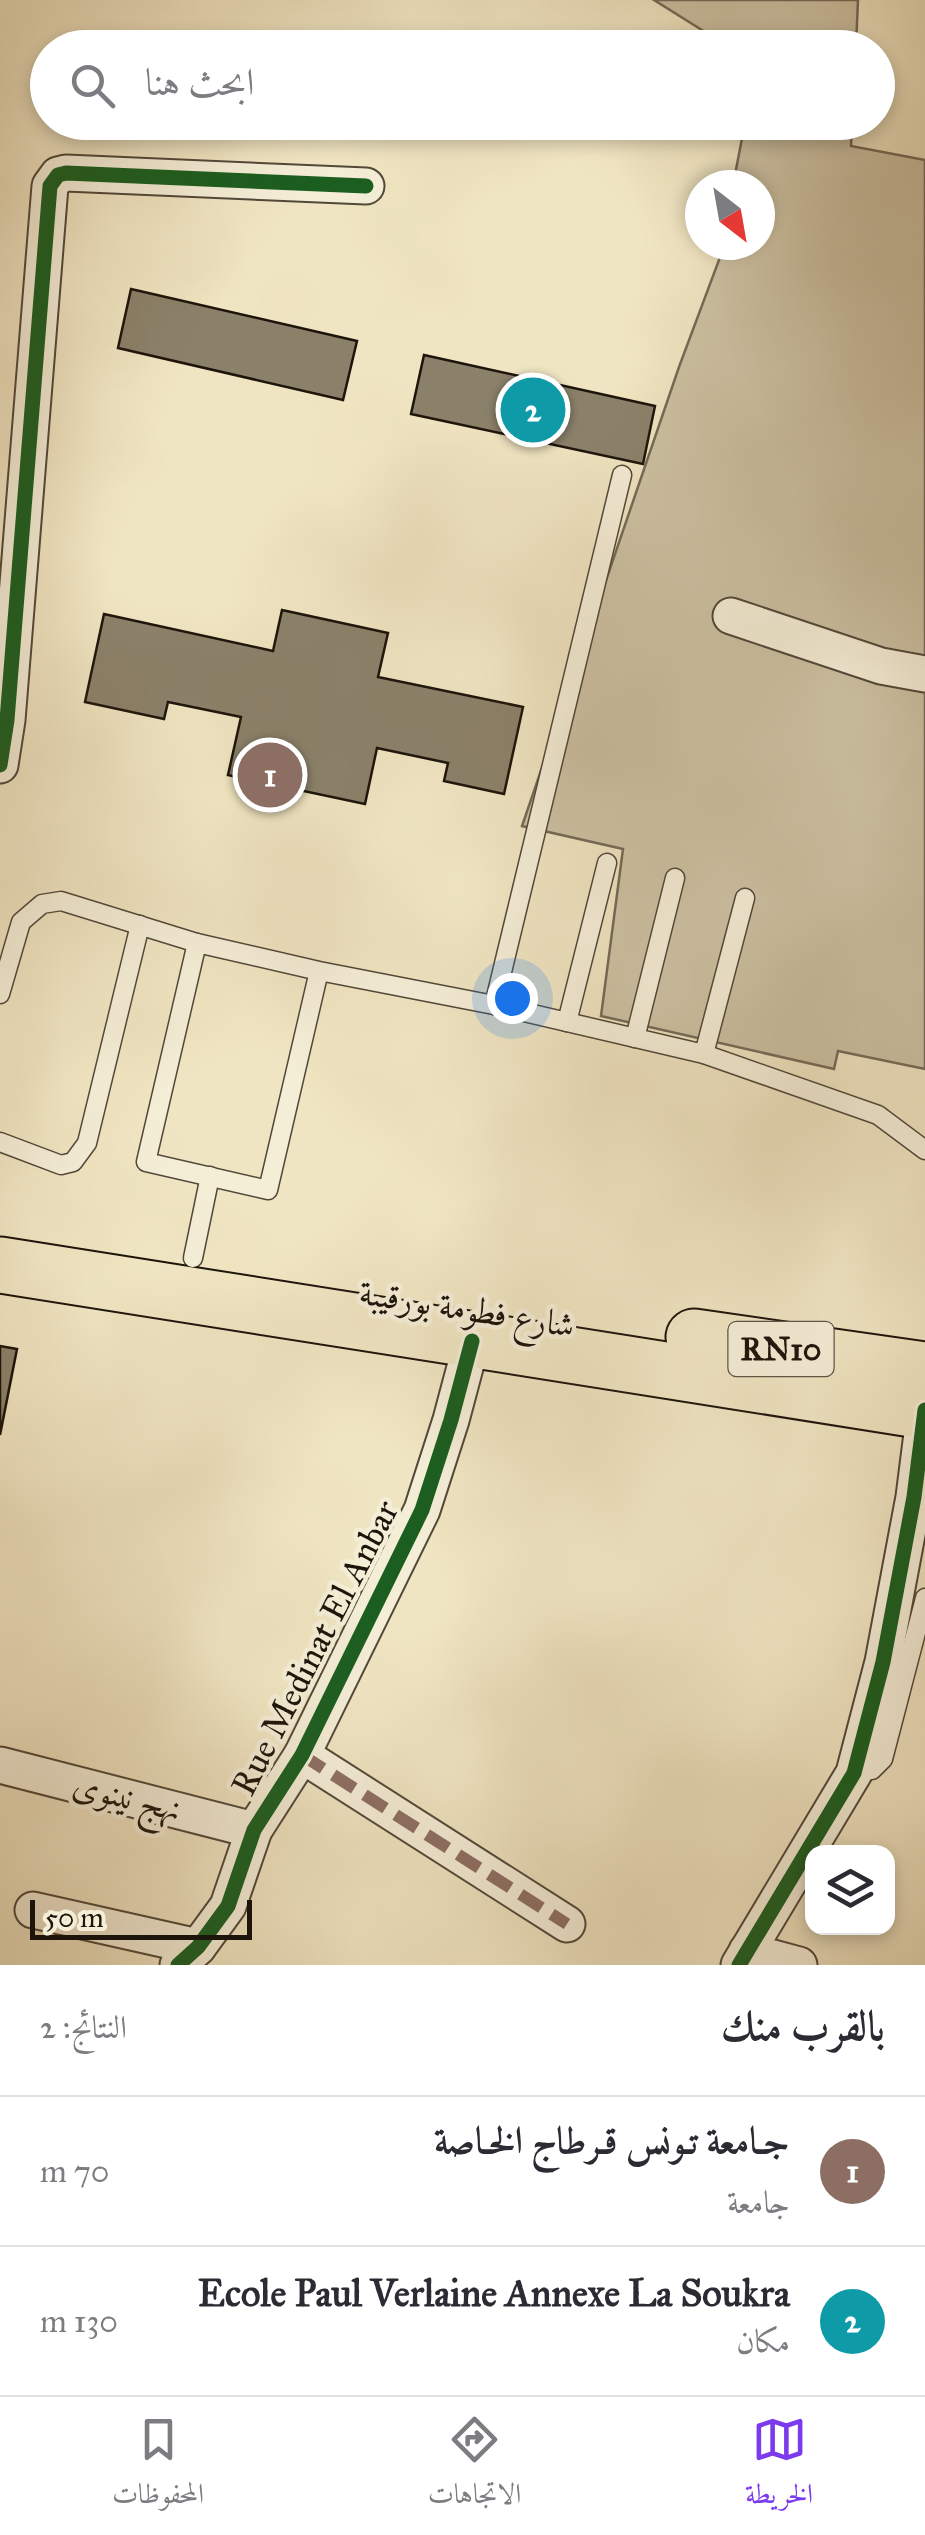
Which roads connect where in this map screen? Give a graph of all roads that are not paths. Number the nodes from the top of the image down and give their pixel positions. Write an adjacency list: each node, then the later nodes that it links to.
1 (366, 186): 5 (street)
2 (622, 475): 13 (lane)
3 (731, 616): 4 (street)
4 (925, 674)
5 (0, 764)
6 (607, 863): 14 (lane)
7 (675, 878): 15 (lane)
8 (745, 898): 16 (lane)
9 (140, 925): 10 (lane); 12 (lane); 17 (lane)
10 (197, 943): 11 (lane); 19 (lane)
11 (319, 971): 13 (lane); 19 (lane)
12 (0, 994)
13 (494, 1005): 14 (lane)
14 (567, 1022): 15 (lane)
15 (635, 1038): 16 (lane)
16 (704, 1054): 18 (lane)
17 (0, 1142)
18 (925, 1150)
19 (210, 1176): 21 (lane)
20 (0, 1226): 21 (main road, شارع فطومة بورقيبة / RN10)
21 (193, 1258): 24 (main road, شارع فطومة بورقيبة / RN10)
22 (0, 1264): 23 (main road, شارع فطومة بورقيبة / RN10)
23 (472, 1340): 25 (main road, شارع فطومة بورقيبة / RN10); 29 (street, Rue Medinat El Anbar)
24 (925, 1370)
25 (925, 1410): 31 (street)
26 (925, 1598): 27 (lane)
27 (911, 1656): 28 (lane); 31 (lane)
28 (925, 1675)
29 (302, 1755): 32 (street, Rue Medinat El Anbar); 34 (street)
30 (0, 1765): 32 (street, نهج نینوى)
31 (854, 1774): 36 (street)
32 (254, 1830): 35 (street, Rue Medinat El Anbar)
33 (33, 1910): 35 (street)
34 (567, 1924)
35 (188, 1956)
36 (742, 1958): 37 (street)
37 (799, 1965)

